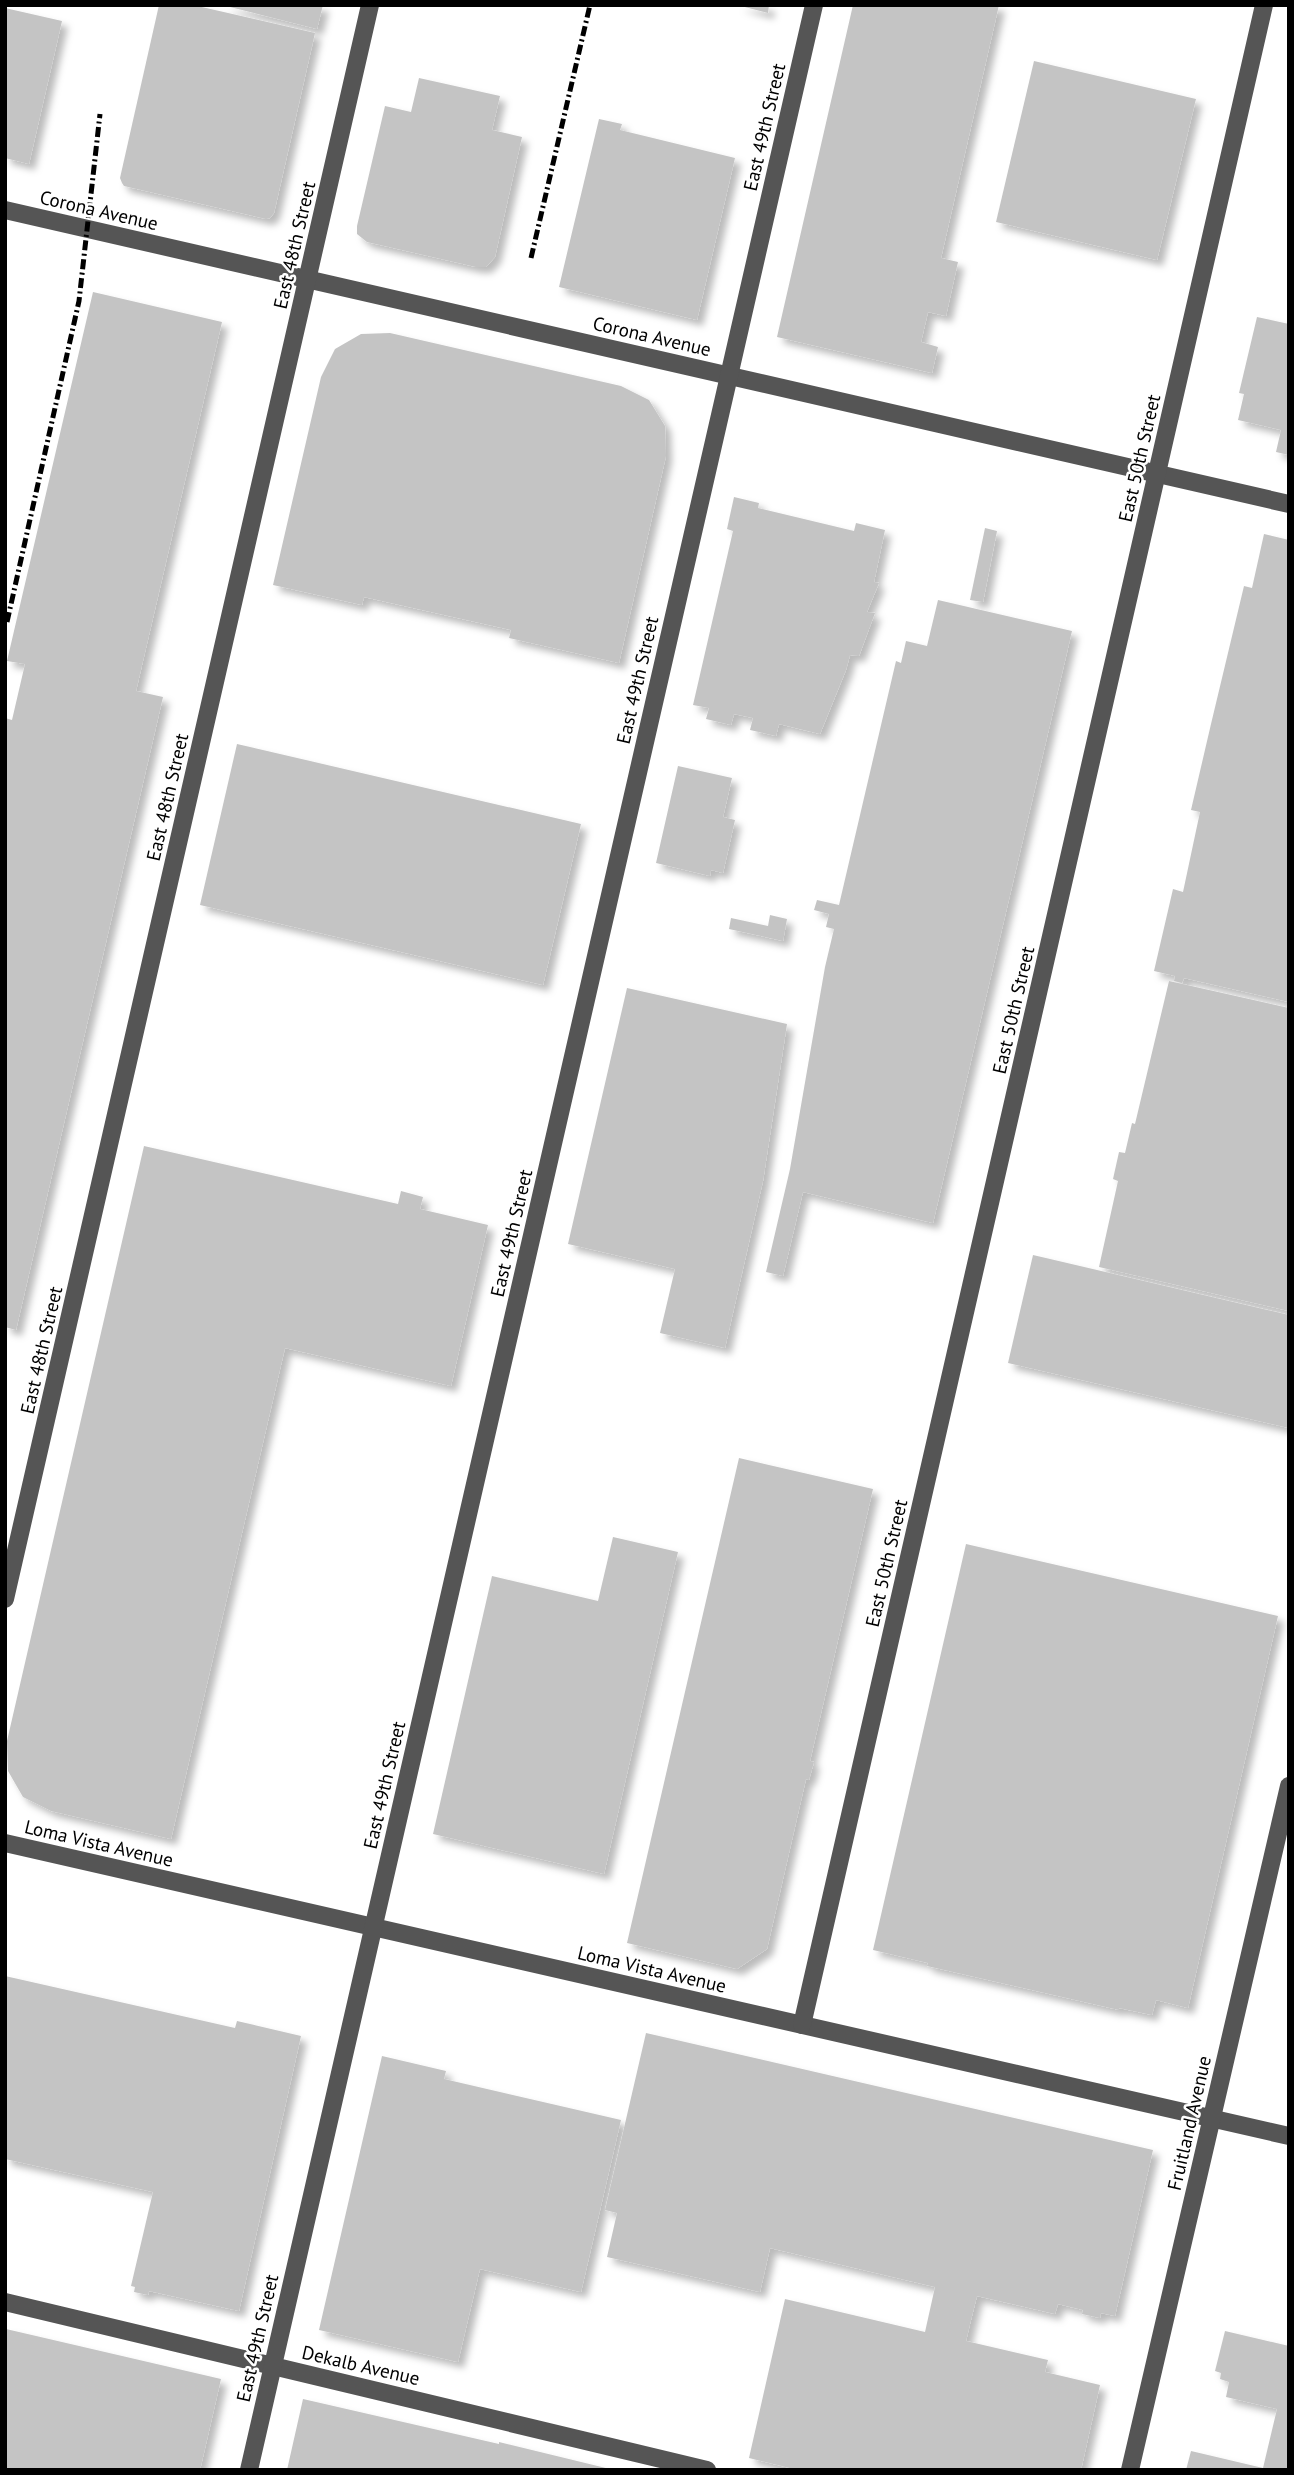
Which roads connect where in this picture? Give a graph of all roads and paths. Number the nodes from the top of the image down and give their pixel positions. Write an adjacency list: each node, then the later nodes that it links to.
1 (370, 5): 5 (street, East 48th Street)
2 (814, 5): 6 (street, East 49th Street)
3 (1264, 5): 7 (street, East 50th Street)
4 (5, 209): 5 (street, Corona Avenue)
5 (308, 279): 6 (street, Corona Avenue); 9 (street, East 48th Street)
6 (728, 376): 7 (street, Corona Avenue); 12 (street, East 49th Street)
7 (1157, 474): 8 (street, Corona Avenue); 13 (street, East 50th Street)
8 (1289, 504)
9 (5, 1599)
10 (1289, 1786): 14 (street, Fruitland Avenue)
11 (5, 1843): 12 (street, Loma Vista Avenue)
12 (373, 1927): 13 (street, Loma Vista Avenue); 17 (street, East 49th Street)
13 (802, 2025): 14 (street, Loma Vista Avenue)
14 (1212, 2118): 15 (street, Loma Vista Avenue); 20 (street, Fruitland Avenue)
15 (1289, 2136)
16 (5, 2302): 17 (street, Dekalb Avenue)
17 (273, 2366): 18 (street, East 49th Street); 19 (street, Dekalb Avenue)
18 (249, 2470)
19 (707, 2470)
20 (1130, 2470)

